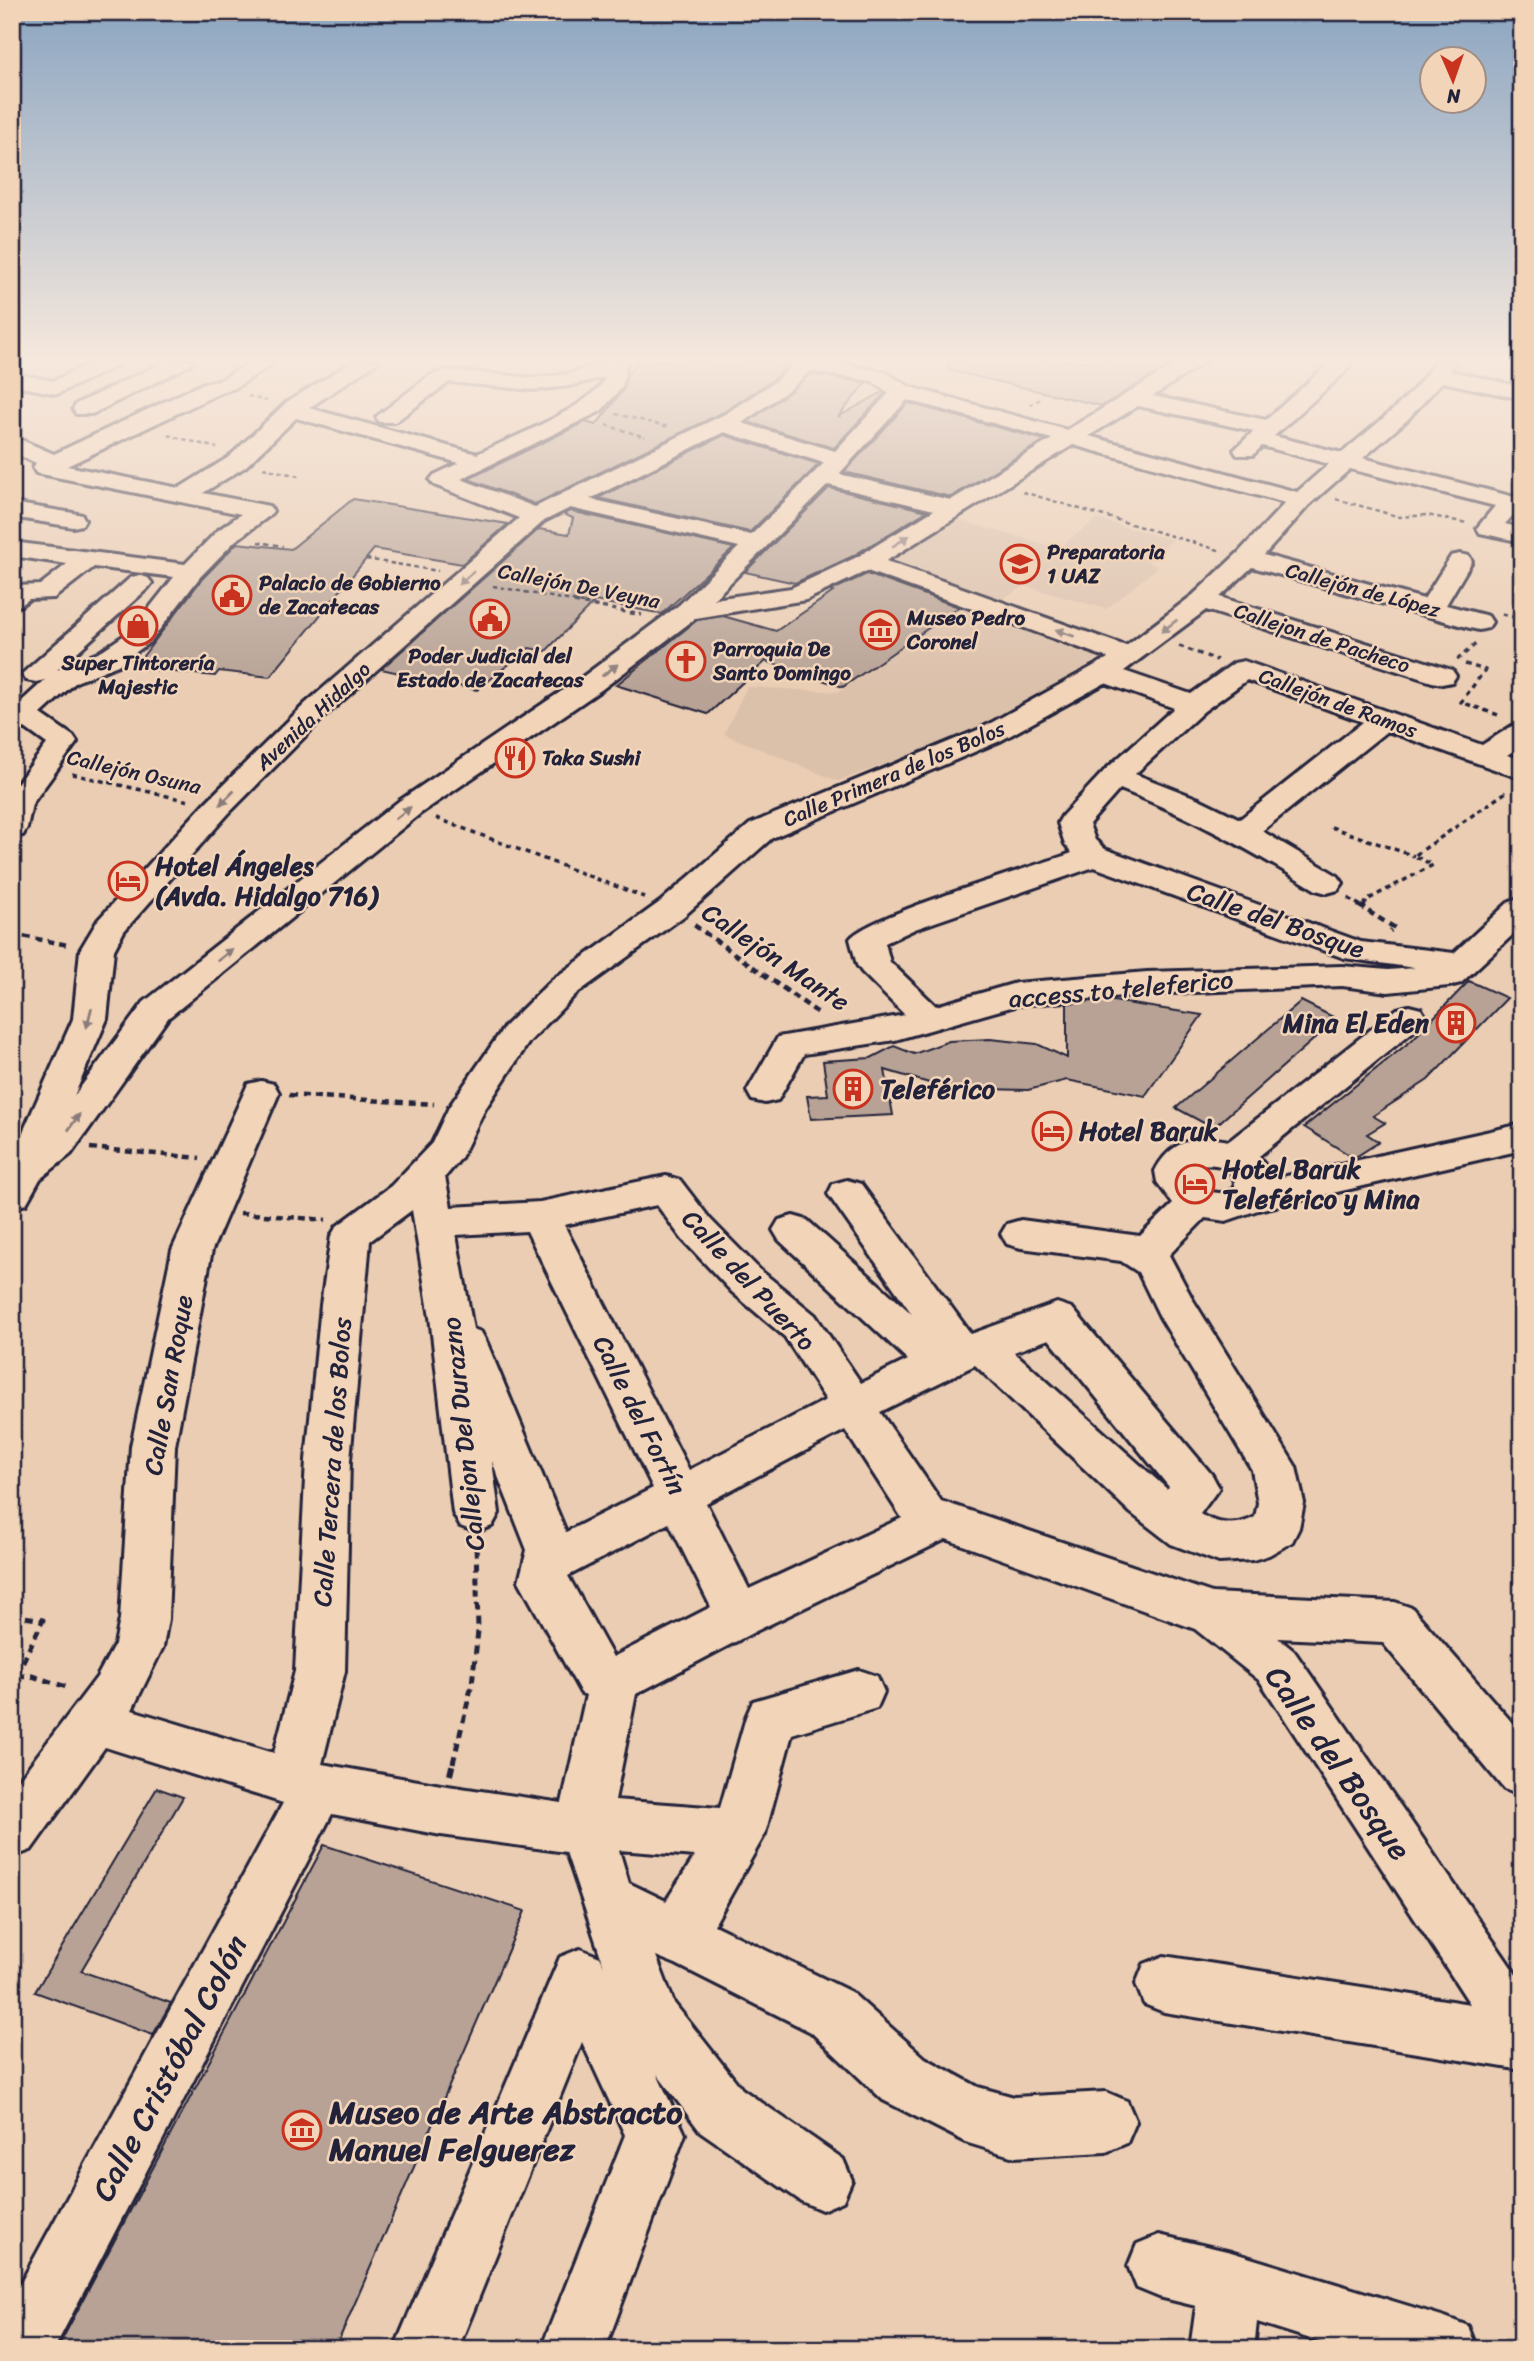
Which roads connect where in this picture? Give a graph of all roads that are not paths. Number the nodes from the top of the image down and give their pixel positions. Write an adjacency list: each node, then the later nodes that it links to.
1 (39, 471): 14 (street)
2 (73, 471): 15 (street)
3 (220, 471): 15 (street)
4 (459, 471): 21 (street)
5 (624, 471): 17 (street, Avenida Hidalgo)
6 (830, 471): 24 (street)
7 (839, 471): 19 (street)
8 (1018, 471): 19 (street)
9 (1197, 471): 13 (street)
10 (1217, 471): 13 (street)
11 (1332, 471): 16 (street, Calle Primera de los Bolos)
12 (1383, 471): 18 (street)
13 (1212, 475): 16 (street)
14 (23, 480)
15 (183, 495): 30 (street)
16 (1306, 496): 26 (street, Calle Primera de los Bolos)
17 (564, 500): 21 (street, Avenida Hidalgo); 24 (street)
18 (1516, 505): 23 (street)
19 (955, 508): 29 (street, one-way to 19)
20 (12, 510): 22 (street)
21 (536, 516): 66 (street, Avenida Hidalgo, one-way to 66)
22 (73, 520)
23 (1522, 535)
24 (755, 543): 31 (street)
25 (12, 549): 27 (street)
26 (1247, 558): 35 (street, Calle Primera de los Bolos); 36 (street, Callejón de López)
27 (89, 559): 30 (street); 34 (street)
28 (1460, 561): 36 (street)
29 (866, 562): 33 (street); 39 (street, one-way to 29)
30 (191, 572): 43 (street)
31 (722, 579): 33 (street); 37 (street)
32 (139, 583): 41 (street)
33 (797, 595): 37 (street)
34 (18, 596)
35 (1202, 600): 39 (street, Calle Primera de los Bolos, one-way to 39); 40 (street, Callejon de Pacheco)
36 (1430, 609): 38 (street, Callejón de López)
37 (681, 616): 66 (street, one-way to 37)
38 (1479, 622)
39 (1129, 656): 42 (street, Calle Primera de los Bolos)
40 (1449, 668)
41 (24, 673): 43 (street)
42 (1103, 673): 44 (street); 62 (street, Calle Primera de los Bolos)
43 (66, 676): 46 (street)
44 (1194, 705): 45 (street, Callejón de Ramos); 49 (street)
45 (1384, 719): 48 (street, Callejón de Ramos); 53 (street)
46 (17, 720): 50 (street)
47 (1516, 726): 48 (street)
48 (1485, 756): 51 (street, Callejón de Ramos)
49 (1115, 776): 53 (street); 54 (street)
50 (29, 777): 52 (street)
51 (1516, 780)
52 (12, 828)
53 (1242, 832): 55 (street)
54 (1094, 856): 57 (street, Calle del Bosque); 59 (street)
55 (1327, 883)
56 (1522, 908): 57 (street, access to teleferico)
57 (1463, 964): 59 (street, access to teleferico)
58 (1409, 1017): 64 (street)
59 (929, 1019): 60 (street, access to teleferico)
60 (765, 1091)
61 (261, 1093): 87 (street, Calle San Roque)
62 (467, 1107): 65 (street, Calle Tercera de los Bolos)
63 (1522, 1137): 68 (street)
64 (1234, 1157): 68 (street); 69 (street)
65 (437, 1162): 71 (street, Callejon Del Durazno); 89 (street, Calle Tercera de los Bolos)
66 (19, 1182)
67 (847, 1194): 76 (street)
68 (1247, 1199): 69 (street)
69 (1198, 1202): 74 (street)
70 (540, 1216): 71 (street); 77 (street, Calle del Puerto); 78 (street, Calle del Fortín)
71 (434, 1222): 75 (street, Callejon Del Durazno)
72 (793, 1230): 76 (street)
73 (1021, 1234): 74 (street)
74 (1144, 1256): 80 (street)
75 (451, 1317): 79 (street, Callejon Del Durazno); 82 (street)
76 (961, 1355): 77 (street); 80 (street); 80 (street)
77 (854, 1405): 78 (street); 81 (street, Calle del Puerto)
78 (680, 1494): 82 (street); 84 (street, Calle del Fortín)
79 (476, 1513)
80 (1170, 1517)
81 (932, 1525): 83 (street, Calle del Bosque); 84 (street)
82 (546, 1565): 85 (street)
83 (1212, 1614): 88 (street); 96 (street, Calle del Bosque)
84 (739, 1616): 85 (street)
85 (614, 1681): 90 (street)
86 (859, 1692): 92 (street)
87 (93, 1721): 89 (street); 91 (street, Calle San Roque)
88 (1522, 1772)
89 (306, 1784): 90 (street); 102 (street, Calle Cristóbal Colón)
90 (584, 1823): 92 (street); 93 (street)
91 (12, 1832)
92 (739, 1834): 94 (street)
93 (608, 1902): 94 (street); 99 (street)
94 (675, 1937): 98 (street)
95 (1164, 1984): 97 (street)
96 (1522, 2033)
97 (1522, 2041)
98 (1106, 2122)
99 (822, 2180)
100 (1159, 2266): 101 (street)
101 (1231, 2283): 105 (street); 106 (street)
102 (20, 2349)
103 (426, 2349): 104 (street)
104 (573, 2349)
105 (1222, 2349)
106 (1445, 2349)

